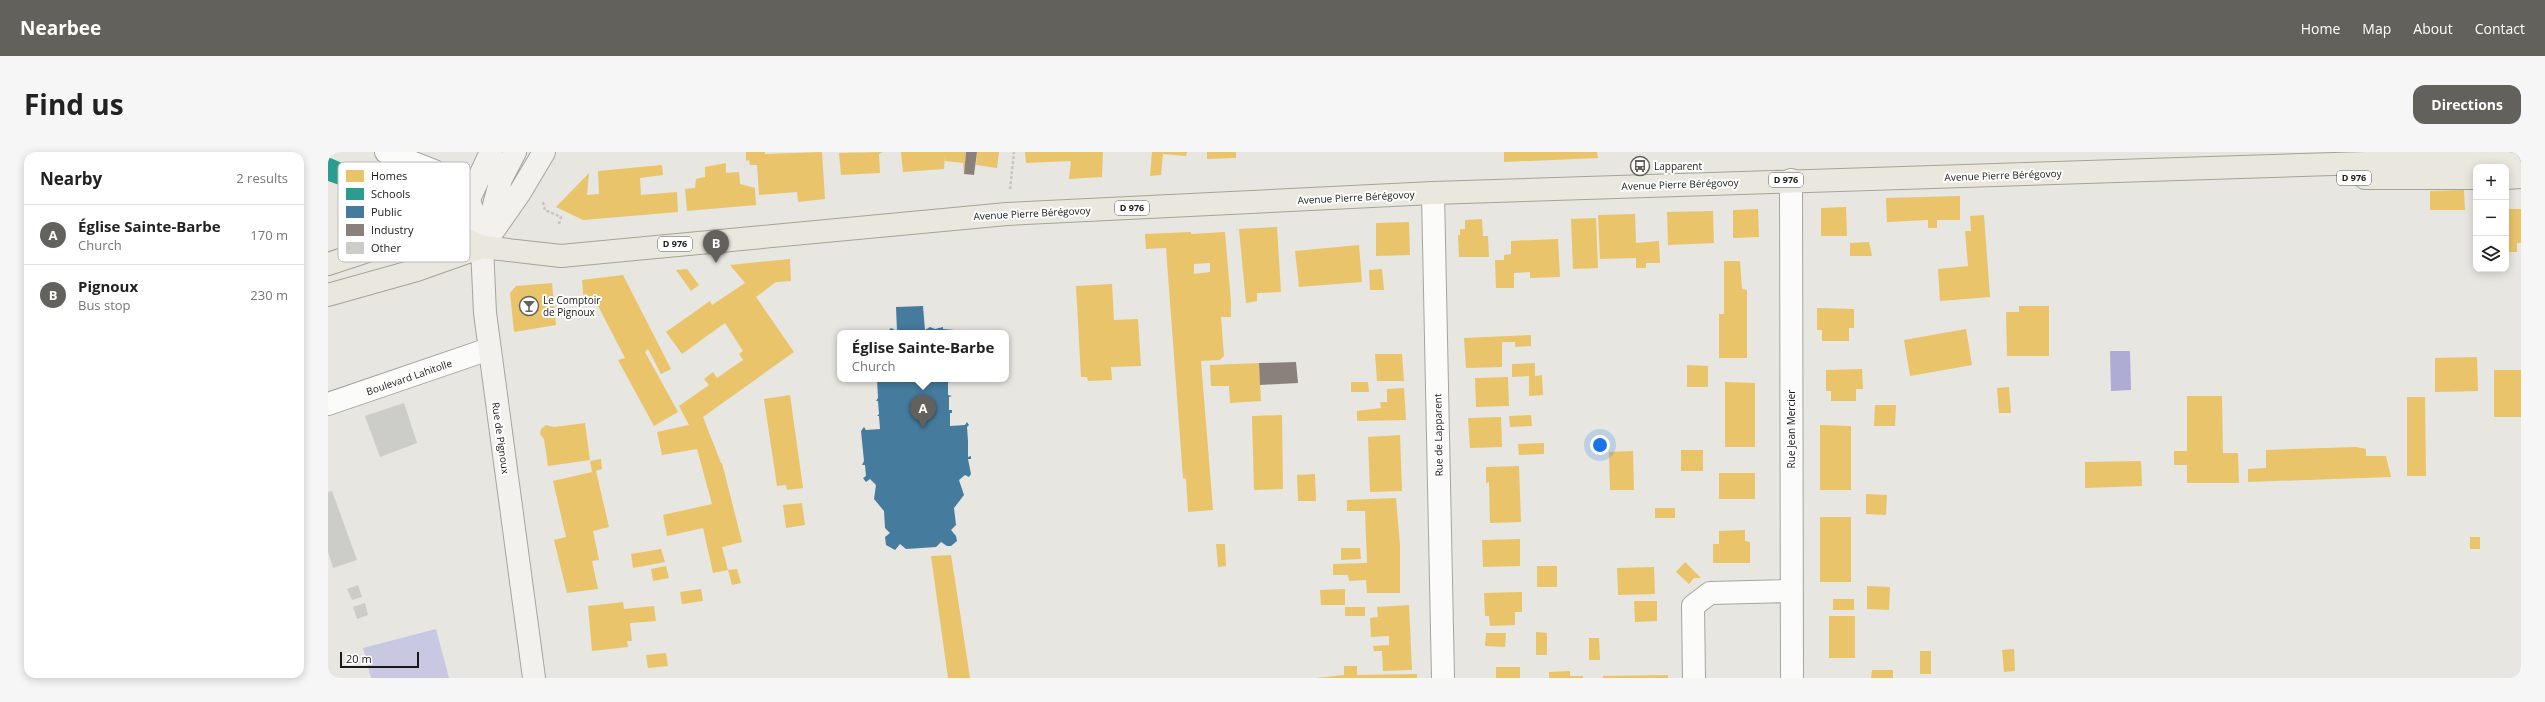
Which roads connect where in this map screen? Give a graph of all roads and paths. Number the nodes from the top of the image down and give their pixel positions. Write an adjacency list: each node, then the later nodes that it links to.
1 (386, 152): 7 (street)
2 (492, 152): 15 (main road)
3 (515, 152): 20 (main road)
4 (544, 152): 20 (main road)
5 (1014, 152): 17 (path)
6 (2521, 158): 8 (main road, Avenue Pierre Bérégovoy / D 976)
7 (410, 162)
8 (2232, 168): 9 (main road, Avenue Pierre Bérégovoy / D 976); 12 (main road, Avenue Pierre Bérégovoy / D 976)
9 (2473, 178)
10 (2509, 178): 11 (main road)
11 (2521, 178)
12 (1791, 180): 13 (main road, Avenue Pierre Bérégovoy / D 976); 28 (street, Rue Jean Mercier)
13 (1433, 193): 17 (main road, Avenue Pierre Bérégovoy / D 976); 30 (street, Rue de Lapparent)
14 (542, 194): 18 (path)
15 (470, 197)
16 (470, 203): 20 (main road, Rue de Pignoux)
17 (1007, 214): 20 (main road, Avenue Pierre Bérégovoy / D 976)
18 (559, 224)
19 (470, 241): 20 (main road)
20 (482, 247): 21 (main road); 26 (main road, Rue de Pignoux)
21 (470, 251)
22 (338, 261): 24 (main road)
23 (439, 262): 25 (main road)
24 (328, 264)
25 (328, 295)
26 (489, 349): 27 (street, Boulevard Lahitolle); 29 (main road, Rue de Pignoux)
27 (328, 404)
28 (1791, 591): 31 (street); 32 (street, Rue Jean Mercier)
29 (534, 678)
30 (1443, 678)
31 (1694, 678)
32 (1792, 678)

